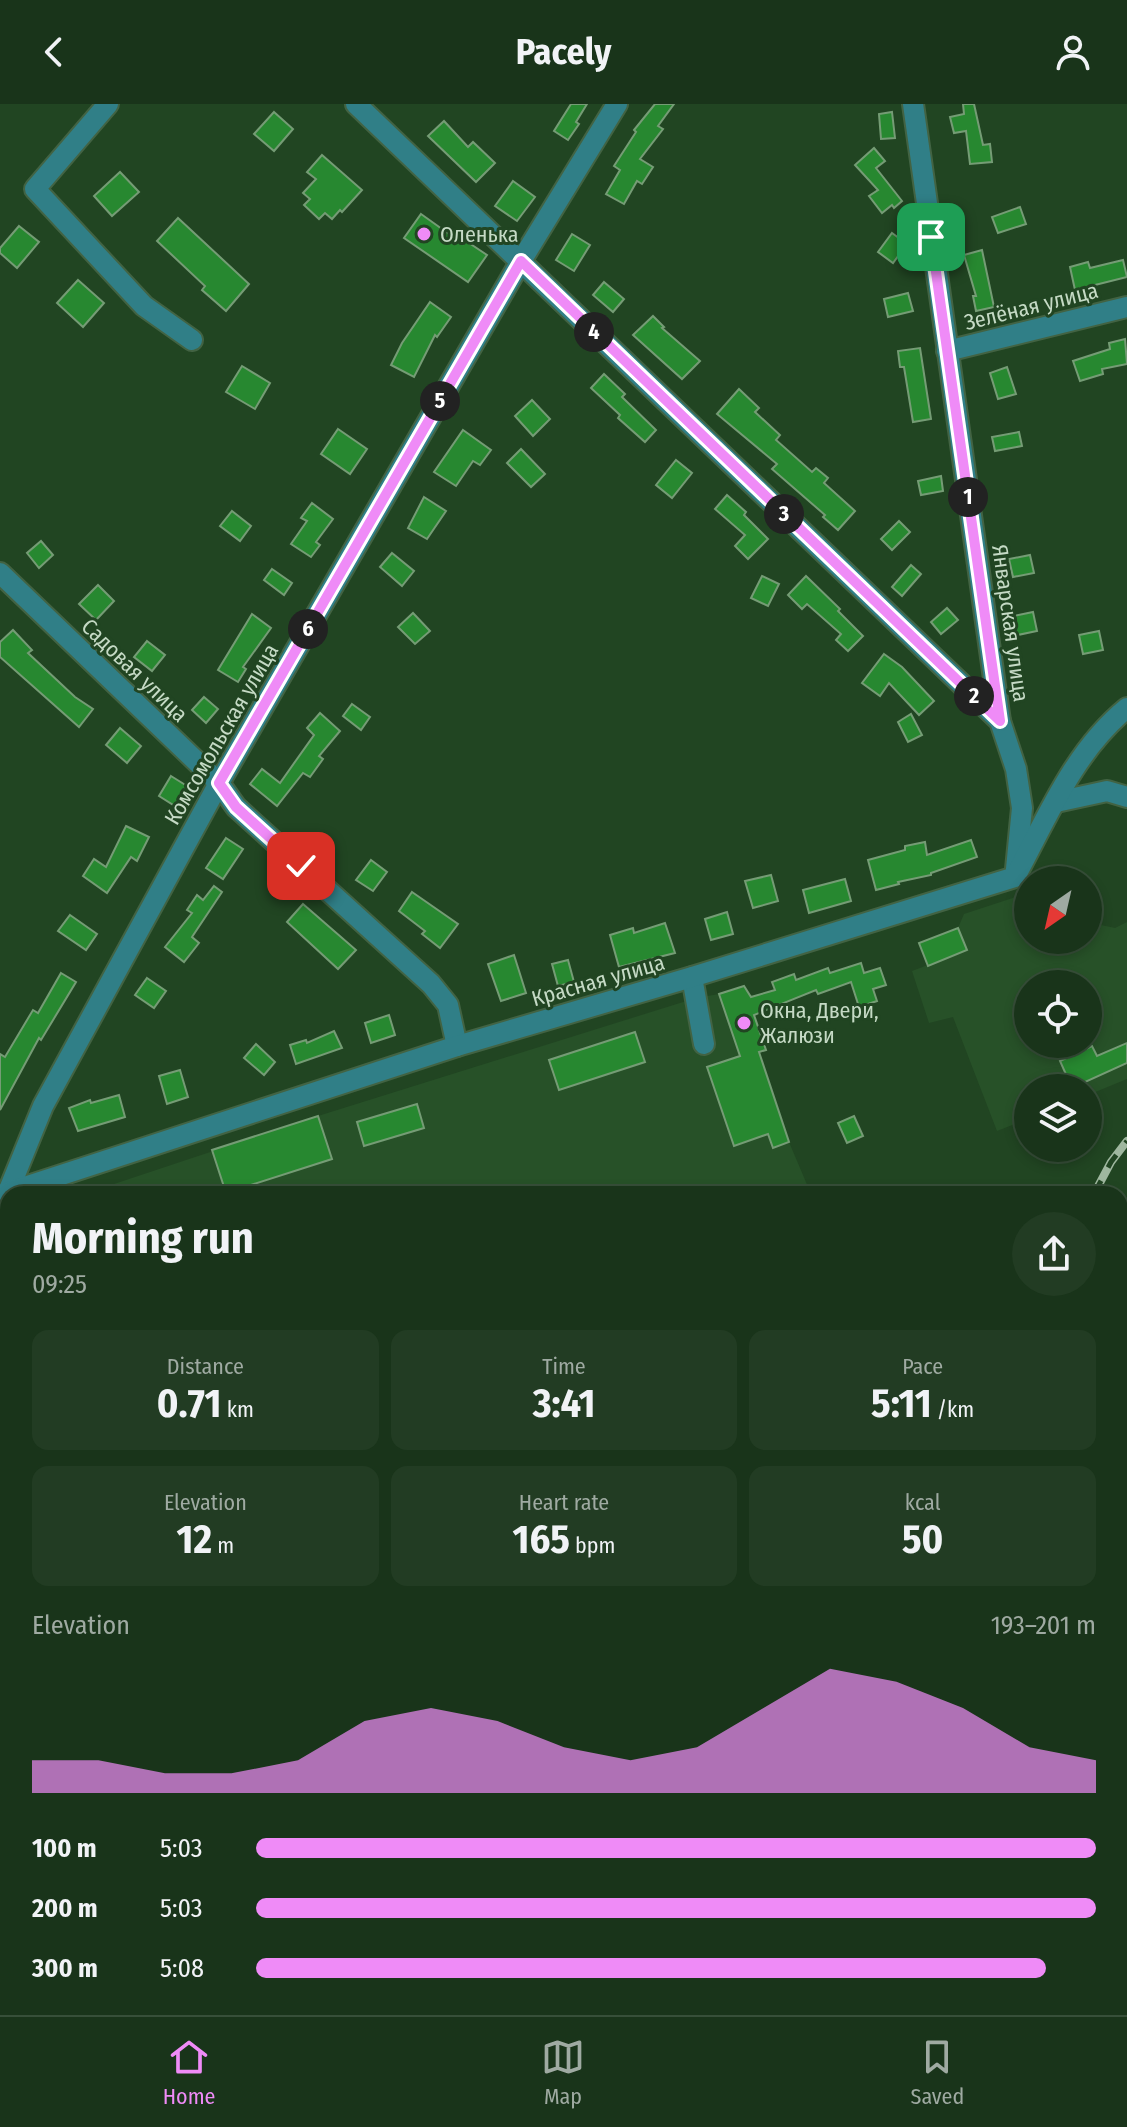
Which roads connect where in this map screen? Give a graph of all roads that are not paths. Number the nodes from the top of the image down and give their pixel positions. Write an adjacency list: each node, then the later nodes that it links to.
1 (108, 104): 7 (street)
2 (356, 104): 5 (street)
3 (617, 104): 5 (street, Комсомольская улица)
4 (913, 104): 8 (street, Январская улица)
5 (521, 261): 11 (street); 12 (street, Комсомольская улица)
6 (1127, 307): 8 (street, Зелёная улица)
7 (192, 340)
8 (947, 351): 11 (street, Январская улица)
9 (0, 573): 12 (street, Садовая улица)
10 (1127, 708): 14 (street)
11 (1000, 721): 15 (street, Январская улица)
12 (219, 783): 20 (street, Садовая улица); 21 (street, Комсомольская улица)
13 (1127, 797): 14 (street)
14 (1056, 802): 16 (street)
15 (1020, 866)
16 (1028, 866)
17 (1014, 887): 18 (street, Красная улица)
18 (692, 977): 19 (street); 20 (street, Красная улица)
19 (704, 1044)
20 (457, 1046): 22 (street, Красная улица)
21 (9, 1186)
22 (30, 1186)

